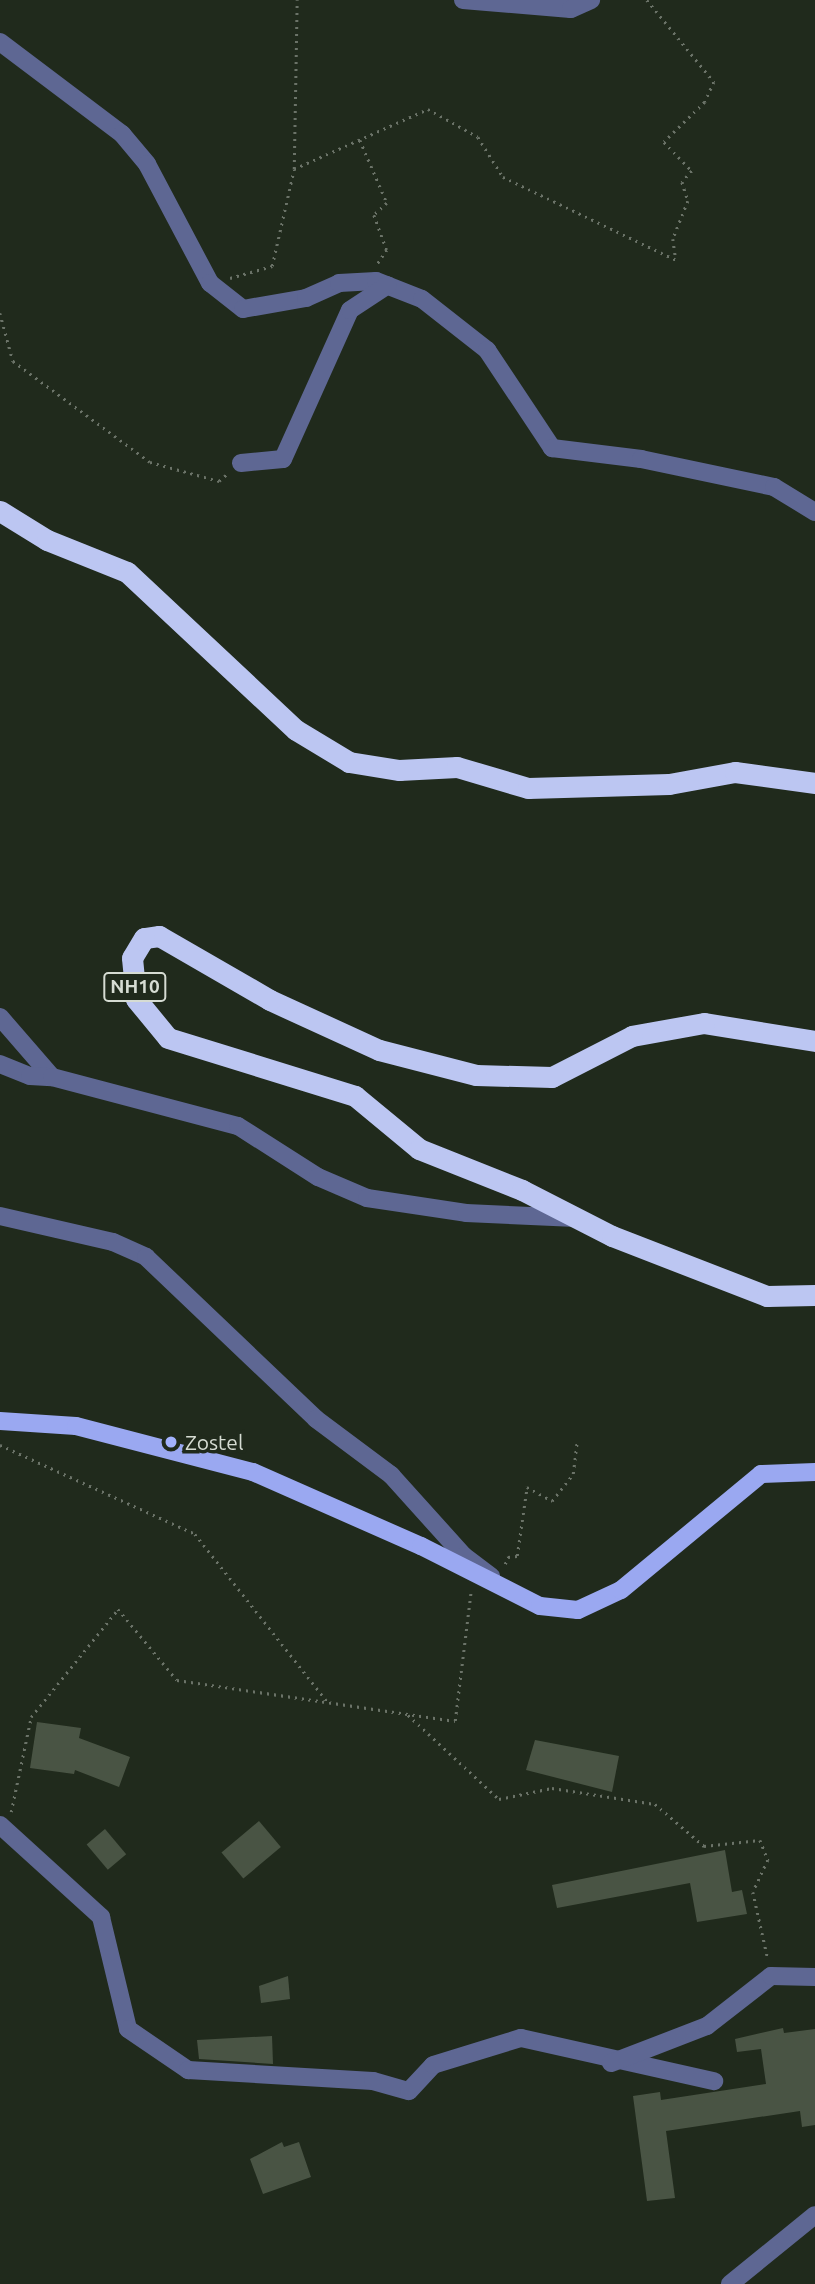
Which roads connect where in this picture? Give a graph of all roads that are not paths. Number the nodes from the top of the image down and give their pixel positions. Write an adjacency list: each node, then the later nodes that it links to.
1 (463, 0): 2 (street)
2 (591, 0)
3 (0, 43): 4 (street)
4 (388, 285): 5 (street); 7 (street)
5 (241, 463)
6 (0, 511): 8 (highway)
7 (815, 512)
8 (815, 783)
9 (0, 1017): 12 (street)
10 (815, 1041): 14 (highway, NH10)
11 (0, 1064): 12 (street)
12 (52, 1077): 14 (street)
13 (0, 1216): 18 (street)
14 (578, 1218): 15 (highway, NH10)
15 (815, 1295)
16 (0, 1421): 18 (main road)
17 (815, 1472): 18 (main road)
18 (519, 1597)
19 (4, 1827): 21 (street)
20 (815, 1978): 21 (street)
21 (611, 2063): 22 (street)
22 (714, 2081)
23 (815, 2214): 24 (street)
24 (730, 2284)

